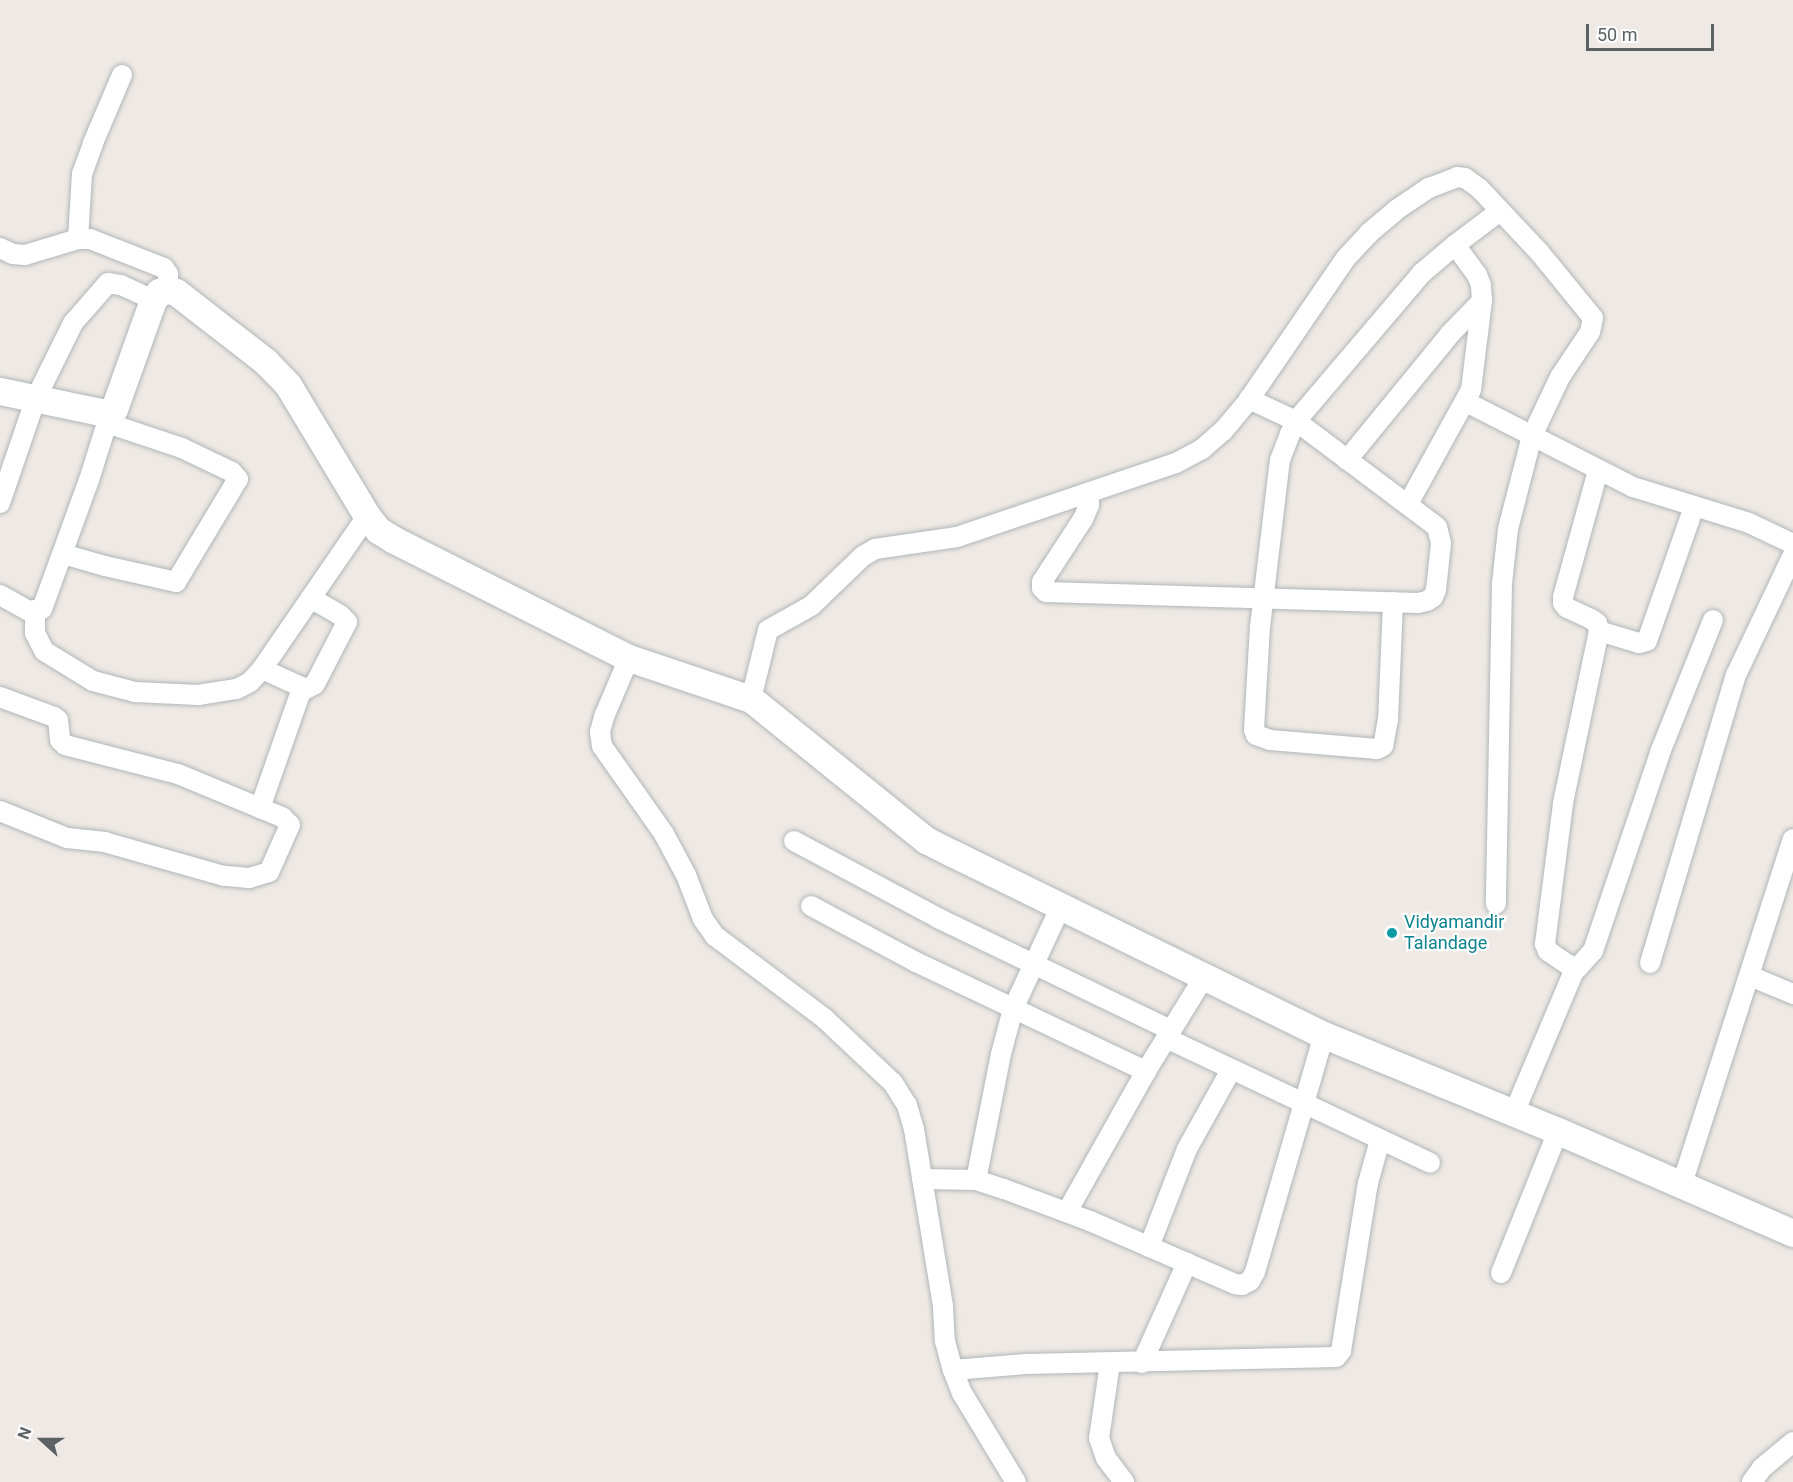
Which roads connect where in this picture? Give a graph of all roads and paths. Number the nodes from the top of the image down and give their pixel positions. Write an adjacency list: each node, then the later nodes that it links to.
1 (122, 75): 3 (street)
2 (1500, 211): 4 (street); 10 (street); 14 (street)
3 (78, 239): 5 (street); 6 (street)
4 (1455, 244): 7 (street); 13 (street)
5 (0, 248)
6 (161, 295): 9 (street); 12 (street); 21 (street)
7 (1482, 301): 11 (street); 15 (street)
8 (0, 391): 9 (street)
9 (36, 399): 12 (street); 18 (street)
10 (1250, 399): 13 (street); 17 (street)
11 (1466, 402): 14 (street); 19 (street)
12 (107, 418): 23 (street); 23 (street)
13 (1296, 421): 15 (street); 27 (street)
14 (1532, 436): 16 (street); 41 (street)
15 (1347, 460): 19 (street)
16 (1598, 471): 20 (street); 31 (street)
17 (1089, 493): 27 (street); 36 (street)
18 (0, 503)
19 (1408, 504): 28 (street)
20 (1694, 507): 22 (street); 31 (street)
21 (367, 516): 26 (street); 32 (street)
22 (1793, 544)
23 (63, 554): 29 (street)
24 (1793, 555): 44 (street)
25 (0, 595): 29 (street)
26 (310, 598): 33 (street); 34 (street)
27 (1264, 599): 28 (street); 28 (street)
28 (1393, 602)
29 (34, 612): 33 (street)
30 (1713, 620): 46 (street)
31 (1599, 631): 46 (street)
32 (629, 658): 36 (street); 60 (street)
33 (262, 669): 34 (street)
34 (302, 688): 37 (street)
35 (0, 697): 37 (street)
36 (751, 699): 43 (street)
37 (260, 808): 38 (street)
38 (0, 811)
39 (1793, 839): 47 (street)
40 (794, 841): 45 (street)
41 (1496, 904)
42 (811, 906): 50 (street)
43 (1060, 906): 45 (street); 48 (street)
44 (1650, 963)
45 (1036, 964): 50 (street); 51 (street)
46 (1573, 973): 56 (street)
47 (1750, 976): 49 (street); 62 (street)
48 (1204, 977): 51 (street); 52 (street)
49 (1793, 994)
50 (1013, 1009): 54 (street); 61 (street)
51 (1168, 1034): 53 (street); 54 (street)
52 (1324, 1035): 55 (street); 56 (street)
53 (1231, 1070): 55 (street); 65 (street)
54 (1146, 1071): 63 (street)
55 (1304, 1105): 58 (street); 66 (street)
56 (1514, 1113): 57 (street)
57 (1558, 1131): 62 (street); 67 (street)
58 (1380, 1140): 59 (street); 69 (street)
59 (1430, 1163)
60 (922, 1179): 61 (street); 70 (street)
61 (976, 1180): 63 (street)
62 (1682, 1184): 64 (street)
63 (1067, 1212): 65 (street)
64 (1793, 1233)
65 (1149, 1247): 66 (street)
66 (1186, 1263): 69 (street)
67 (1501, 1273)
68 (1110, 1363): 69 (street); 70 (street); 73 (street)
69 (1142, 1363)
70 (953, 1370): 72 (street)
71 (1793, 1442): 74 (street)
72 (1016, 1482)
73 (1124, 1482)
74 (1752, 1482)

